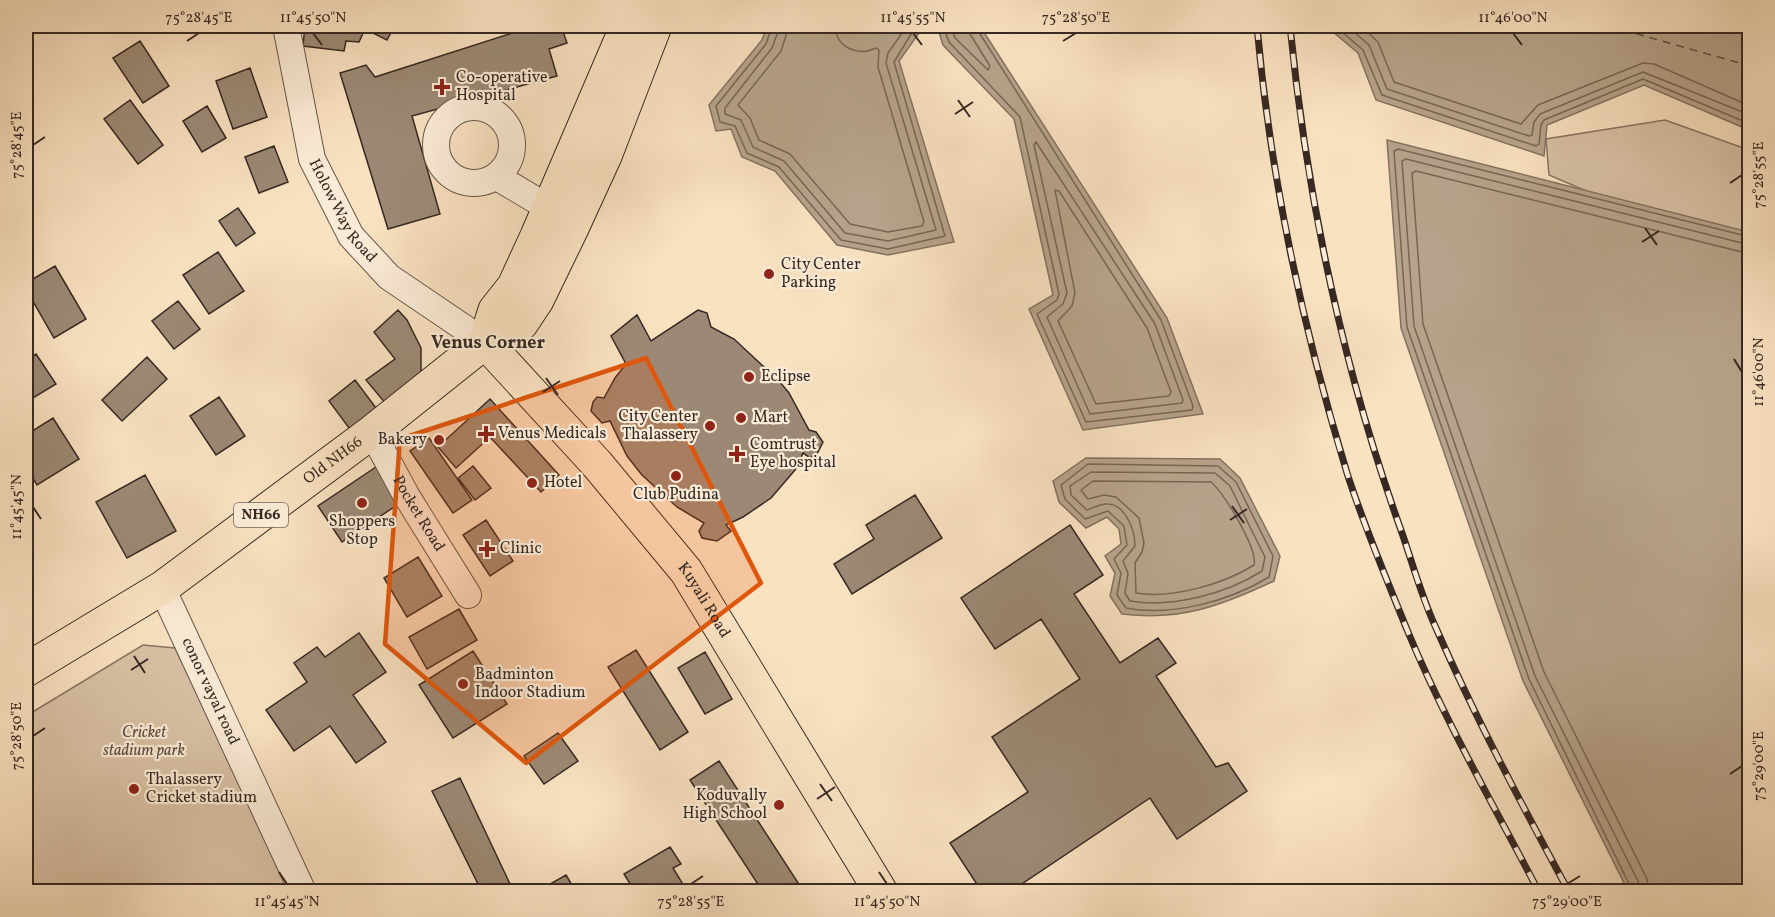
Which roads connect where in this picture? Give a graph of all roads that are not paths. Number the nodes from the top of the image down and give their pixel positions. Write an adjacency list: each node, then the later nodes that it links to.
1 (286, 26): 6 (street, Holow Way Road)
2 (627, 26): 5 (main road)
3 (655, 26): 6 (main road, Old NH66 / NH66)
4 (497, 177): 5 (street)
5 (549, 208): 6 (main road)
6 (485, 342): 7 (main road, Old NH66 / NH66); 12 (main road, Kuyali Road)
7 (372, 432): 8 (main road, Old NH66 / NH66); 9 (street, Pocket Road)
8 (162, 588): 10 (main road, Old NH66 / NH66); 11 (street, conor vayal road)
9 (468, 595)
10 (26, 670)
11 (303, 891)
12 (881, 891)

